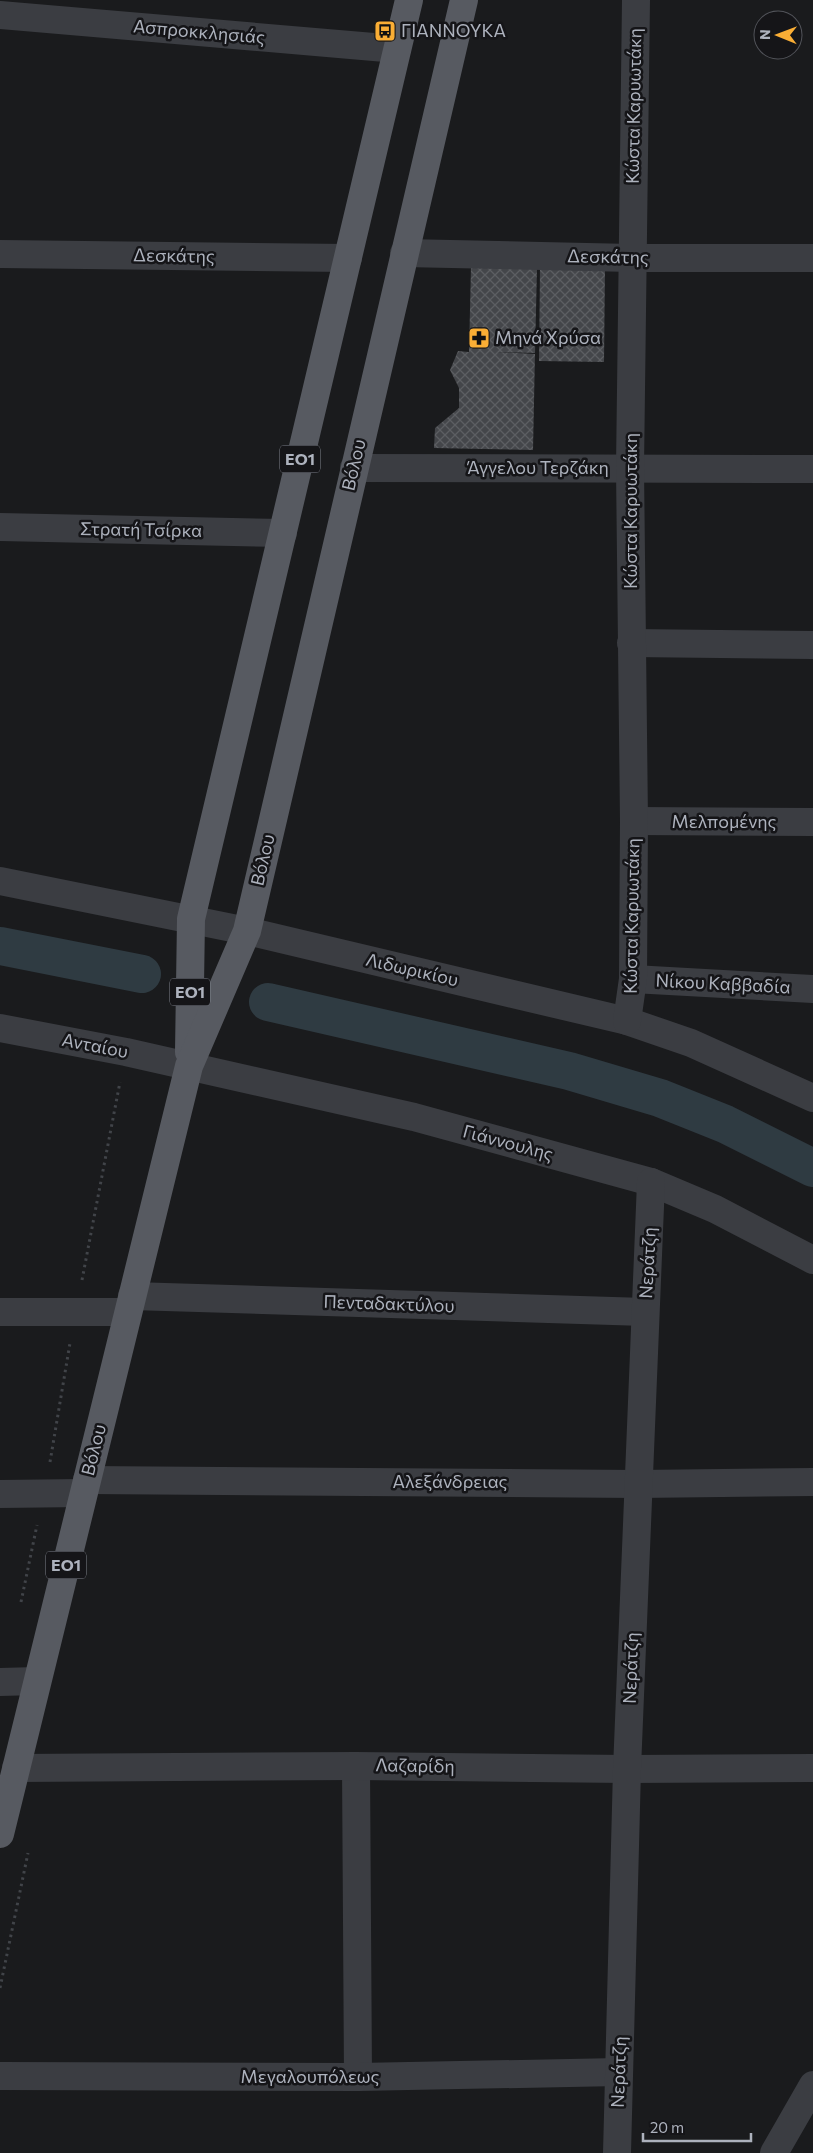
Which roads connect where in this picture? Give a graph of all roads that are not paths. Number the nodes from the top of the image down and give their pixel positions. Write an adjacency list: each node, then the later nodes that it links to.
1 (409, 0): 5 (main road, ΕΟ1)
2 (464, 0): 6 (main road, Βόλου / ΕΟ1)
3 (636, 0): 9 (street, Κώστα Καρυωτάκη)
4 (0, 15): 5 (street, Ασπροκκλησιάς)
5 (398, 49): 8 (main road, ΕΟ1)
6 (404, 253): 9 (street, Δεσκάτης); 11 (main road, Βόλου / ΕΟ1)
7 (0, 254): 8 (street, Δεσκάτης)
8 (348, 258): 15 (main road, ΕΟ1)
9 (632, 258): 10 (street, Δεσκάτης); 12 (street, Κώστα Καρυωτάκη)
10 (813, 258)
11 (354, 468): 12 (street, Άγγελου Τερζάκη); 22 (main road, Βόλου / ΕΟ1)
12 (630, 468): 13 (street, Άγγελου Τερζάκη); 16 (street, Κώστα Καρυωτάκη)
13 (813, 469)
14 (0, 527): 15 (street, Στρατή Τσίρκα)
15 (283, 533): 21 (main road, ΕΟ1)
16 (631, 643): 17 (street); 18 (street, Κώστα Καρυωτάκη)
17 (813, 646)
18 (634, 821): 19 (street, Μελπομένης); 23 (street, Κώστα Καρυωτάκη)
19 (813, 822)
20 (0, 881): 21 (street, Λιδωρικίου)
21 (191, 919): 22 (street, Λιδωρικίου); 27 (main road, ΕΟ1)
22 (246, 931): 25 (street, Λιδωρικίου); 27 (main road, ΕΟ1)
23 (633, 979): 24 (street, Νίκου Καββαδία); 25 (street, Κώστα Καρυωτάκη)
24 (813, 989)
25 (627, 1022): 28 (street, Λιδωρικίου)
26 (0, 1028): 27 (street, Ανταίου)
27 (189, 1066): 29 (street, Γιάννουλης); 31 (main road, Βόλου / ΕΟ1)
28 (813, 1098)
29 (651, 1182): 30 (street, Γιάννουλης); 33 (street, Νεράτζη)
30 (813, 1260)
31 (130, 1304): 32 (street, Πενταδακτύλου); 33 (street, Πενταδακτύλου); 36 (main road, Βόλου / ΕΟ1)
32 (0, 1312)
33 (645, 1312): 35 (street, Νεράτζη)
34 (813, 1482): 35 (street, Αλεξάνδρειας)
35 (638, 1484): 36 (street, Αλεξάνδρειας); 43 (street, Νεράτζη)
36 (85, 1487): 37 (street, Αλεξάνδρειας); 38 (main road, Βόλου / ΕΟ1)
37 (0, 1494)
38 (37, 1681): 39 (street); 41 (main road, Βόλου / ΕΟ1)
39 (0, 1682)
40 (356, 1766): 41 (street, Λαζαρίδη); 43 (street, Λαζαρίδη); 47 (street)
41 (16, 1768): 44 (main road, Βόλου / ΕΟ1)
42 (813, 1768): 43 (street, Λαζαρίδη)
43 (627, 1769): 45 (street, Νεράτζη)
44 (0, 1834)
45 (619, 2072): 47 (street, Μεγαλουπόλεως); 49 (street, Νεράτζη)
46 (0, 2076): 47 (street, Μεγαλουπόλεως)
47 (358, 2077)
48 (813, 2085): 50 (street)
49 (617, 2153)
50 (774, 2153)

